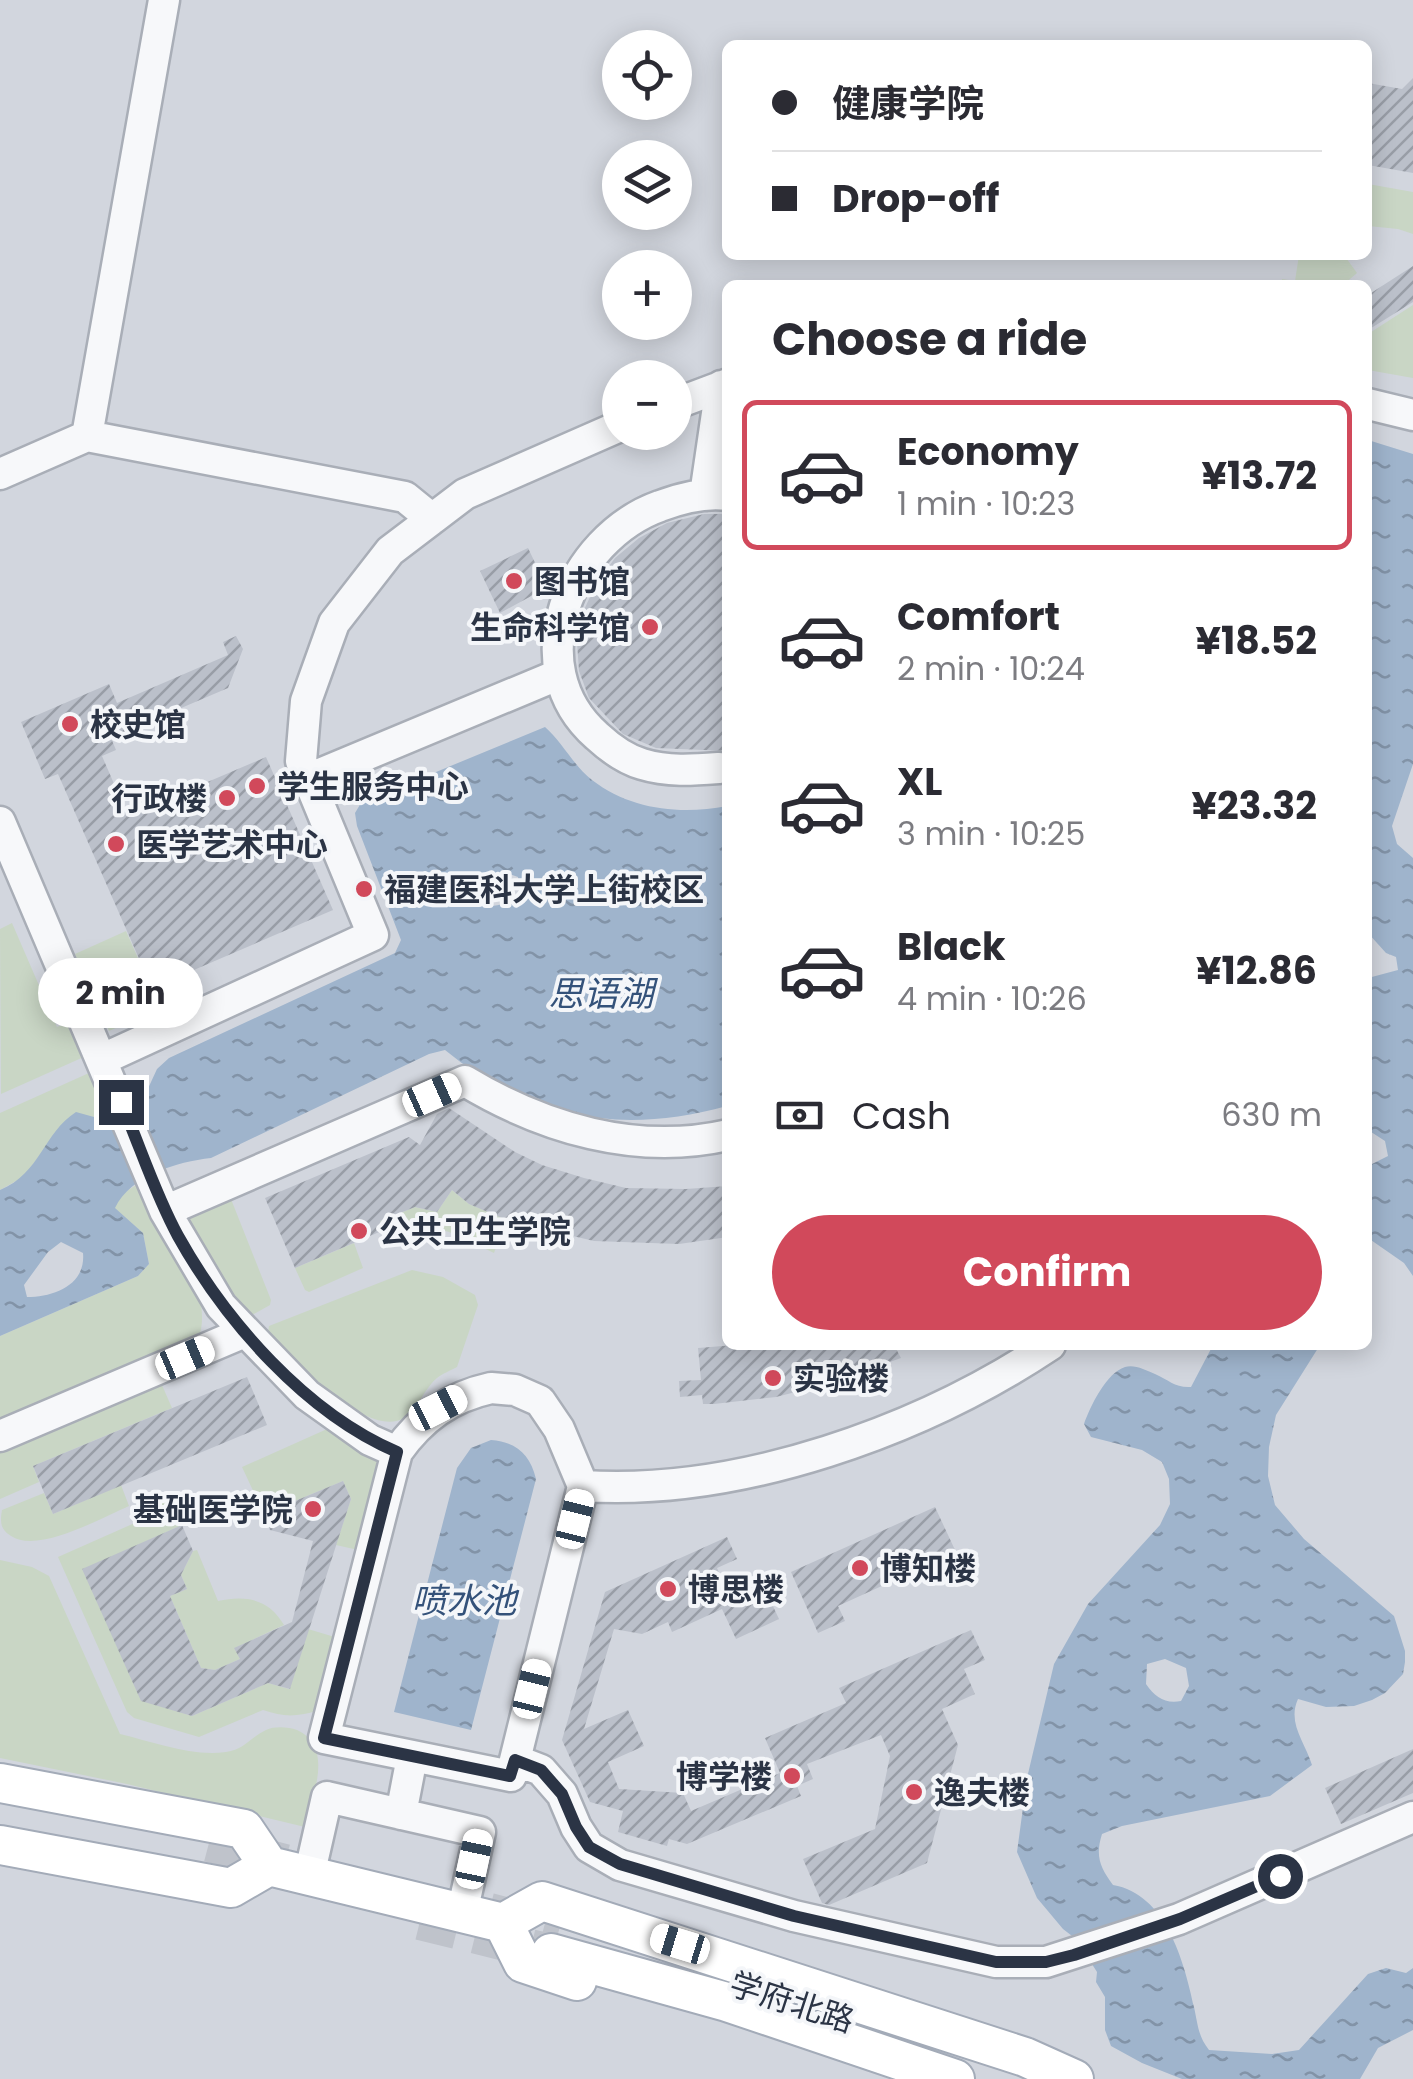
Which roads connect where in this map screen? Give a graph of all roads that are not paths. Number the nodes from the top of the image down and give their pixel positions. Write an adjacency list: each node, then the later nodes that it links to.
1 (164, 0): 8 (street)
2 (722, 386): 3 (street)
3 (692, 397)
4 (1372, 405): 6 (street)
5 (722, 412): 10 (street)
6 (1413, 415)
7 (602, 434): 11 (street)
8 (87, 436): 9 (street); 11 (street)
9 (0, 474)
10 (716, 495): 12 (street)
11 (432, 519): 14 (street)
12 (560, 674): 13 (street); 14 (street)
13 (719, 768)
14 (308, 779): 16 (street)
15 (0, 822): 16 (street)
16 (103, 1059): 18 (street)
17 (722, 1136): 18 (street)
18 (162, 1200): 19 (street)
19 (245, 1332): 21 (street); 22 (street)
20 (1042, 1350): 23 (street)
21 (0, 1436)
22 (397, 1452): 23 (street); 24 (street)
23 (584, 1486): 25 (street)
24 (412, 1758): 25 (street); 28 (street)
25 (515, 1760): 29 (street)
26 (0, 1783): 32 (main road)
27 (0, 1803): 30 (main road)
28 (401, 1814): 33 (street); 34 (street)
29 (1413, 1817)
30 (0, 1825)
31 (0, 1845): 32 (main road)
32 (269, 1866): 33 (main road)
33 (309, 1876): 34 (main road)
34 (462, 1912): 35 (main road)
35 (503, 1922): 36 (main road); 39 (main road)
36 (874, 2079)
37 (955, 2079): 38 (main road, 学府北路)
38 (1023, 2079)
39 (1074, 2079)

